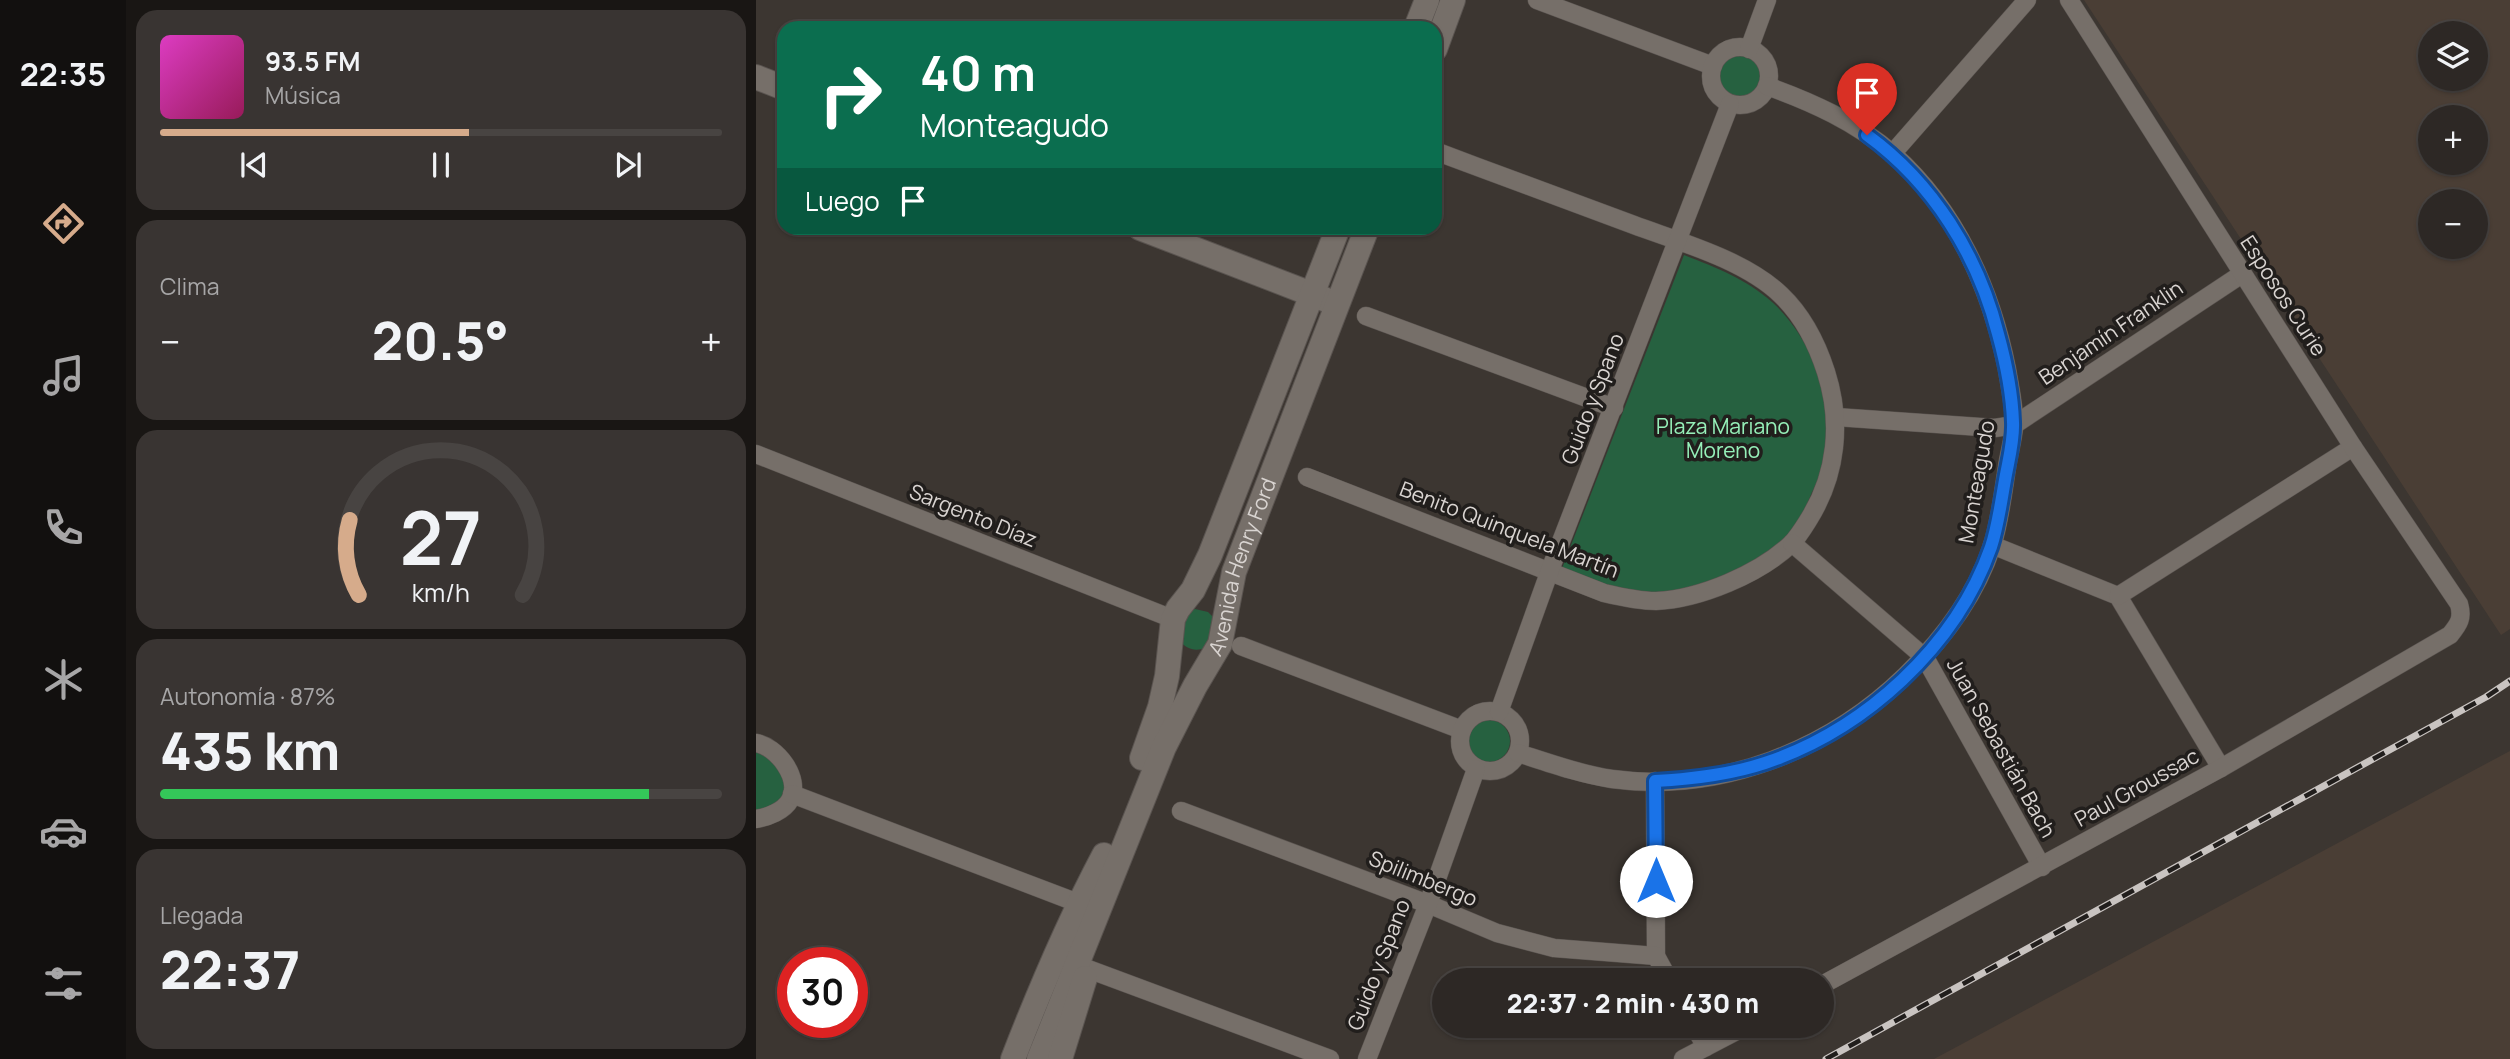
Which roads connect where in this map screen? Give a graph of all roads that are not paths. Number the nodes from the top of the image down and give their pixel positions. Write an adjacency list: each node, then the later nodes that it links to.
1 (1427, 0): 7 (main road)
2 (1453, 0): 8 (main road)
3 (1536, 0): 10 (street)
4 (1767, 0): 9 (street)
5 (2027, 0): 15 (street)
6 (2068, 0): 21 (street, Esposos Curie)
7 (1419, 21)
8 (1442, 30)
9 (1749, 49): 10 (street); 13 (street)
10 (1713, 66): 14 (street)
11 (756, 77): 12 (main road)
12 (777, 85)
13 (1766, 86): 14 (street); 15 (street, Monteagudo)
14 (1730, 104): 20 (street, Guido y Spano)
15 (1892, 153): 27 (street, Monteagudo)
16 (1442, 155): 20 (street, Benito Quinquela Martín)
17 (1158, 235): 22 (main road)
18 (1335, 235): 22 (main road, Avenida Henry Ford)
19 (1364, 235): 23 (main road, Avenida Henry Ford)
20 (1678, 241): 25 (street, Guido y Spano); 26 (street, Benito Quinquela Martín)
21 (2242, 274): 27 (street, Benjamín Franklin); 28 (street, Esposos Curie)
22 (1311, 295): 23 (main road); 35 (main road, Avenida Henry Ford)
23 (1338, 304): 37 (main road, Avenida Henry Ford)
24 (1366, 316): 25 (street)
25 (1614, 408): 33 (street, Guido y Spano)
26 (1836, 417): 27 (street, Benjamín Franklin); 31 (street, Benito Quinquela Martín)
27 (2014, 425): 32 (street, Monteagudo)
28 (2353, 447): 34 (street); 36 (street, Esposos Curie)
29 (756, 454): 35 (street, Sargento Díaz)
30 (1307, 477): 33 (street, Benito Quinquela Martín)
31 (1792, 543): 33 (street, Benito Quinquela Martín); 41 (street, Juan Sebastián Bach)
32 (1992, 545): 34 (street); 41 (street, Monteagudo)
33 (1550, 570): 42 (street, Guido y Spano)
34 (2118, 596): 46 (street)
35 (1178, 612): 37 (main road); 38 (main road, Avenida Henry Ford)
36 (2462, 615): 46 (street, Paul Groussac)
37 (1226, 617): 40 (main road, Avenida Henry Ford)
38 (1172, 645): 40 (main road); 52 (main road, Avenida Henry Ford)
39 (1241, 646): 43 (street)
40 (1212, 654): 54 (main road, Avenida Henry Ford)
41 (1923, 658): 48 (street, Monteagudo); 53 (street, Juan Sebastián Bach)
42 (1499, 712): 43 (street); 45 (street)
43 (1462, 730): 47 (street)
44 (756, 743): 49 (street)
45 (1518, 753): 47 (street); 48 (street, Monteagudo)
46 (2221, 768): 53 (street, Paul Groussac)
47 (1476, 769): 56 (street, Guido y Spano)
48 (1655, 781): 57 (street)
49 (792, 794): 51 (street); 55 (street)
50 (1181, 811): 56 (street, Spilimbergo)
51 (756, 819)
52 (1104, 855): 55 (main road, Avenida Henry Ford); 61 (main road, Avenida Henry Ford)
53 (2042, 867): 60 (street, Paul Groussac)
54 (1103, 899): 59 (main road, Avenida Henry Ford); 61 (main road, Avenida Henry Ford)
55 (1078, 903): 65 (main road, Avenida Henry Ford)
56 (1428, 904): 57 (street, Spilimbergo); 69 (street, Guido y Spano)
57 (1656, 956): 58 (street)
58 (1662, 968)
59 (1088, 969): 67 (main road, Avenida Henry Ford); 68 (street)
60 (1834, 979)
61 (1060, 1004): 66 (main road, Avenida Henry Ford)
62 (1701, 1038): 64 (street)
63 (1723, 1038): 64 (street)
64 (1706, 1047): 70 (street)
65 (1013, 1059)
66 (1039, 1059)
67 (1060, 1059)
68 (1330, 1059)
69 (1367, 1059)
70 (1683, 1059)

